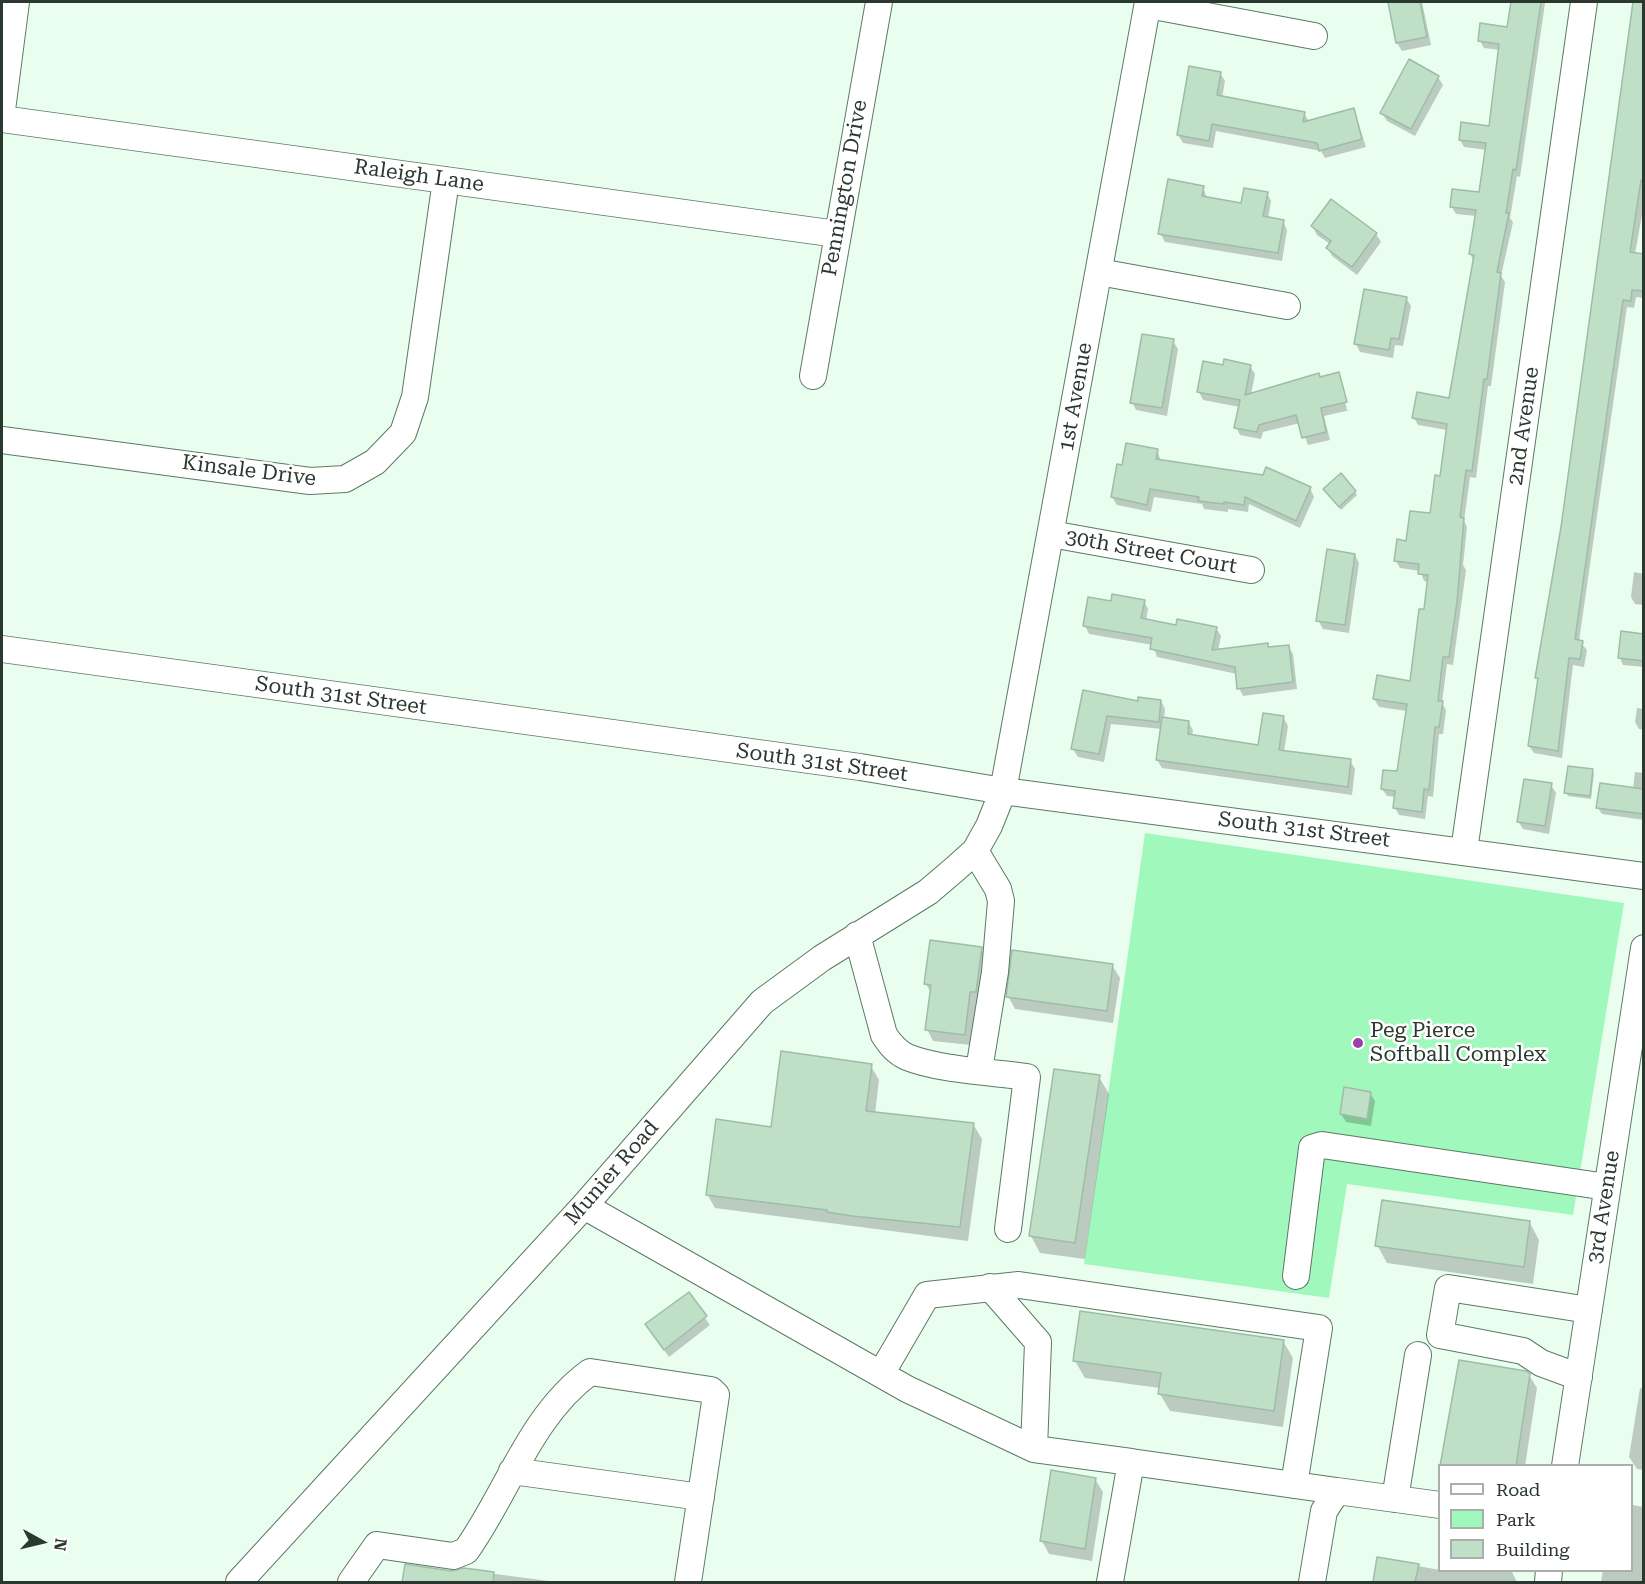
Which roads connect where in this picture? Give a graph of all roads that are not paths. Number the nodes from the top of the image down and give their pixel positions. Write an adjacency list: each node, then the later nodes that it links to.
1 (16, 2): 6 (street)
2 (879, 2): 9 (street, Pennington Drive)
3 (1584, 2): 19 (street, 2nd Avenue)
4 (1148, 3): 5 (street); 10 (street, 1st Avenue)
5 (1314, 36)
6 (2, 110)
7 (2, 119): 8 (street, Raleigh Lane)
8 (446, 180): 9 (street, Raleigh Lane); 13 (street, Kinsale Drive)
9 (837, 234): 12 (street, Pennington Drive)
10 (1099, 272): 11 (street); 14 (street, 1st Avenue)
11 (1287, 306)
12 (813, 376)
13 (2, 440)
14 (1051, 534): 15 (street, 30th Street Court); 17 (street, 1st Avenue)
15 (1251, 570)
16 (2, 649): 17 (street, South 31st Street)
17 (1003, 791): 18 (street, Munier Road); 19 (street, South 31st Street)
18 (975, 850): 21 (street, Munier Road); 23 (street)
19 (1464, 851): 20 (street, South 31st Street)
20 (1644, 876)
21 (857, 935): 23 (street); 25 (street, Munier Road)
22 (1644, 948): 24 (street, 3rd Avenue)
23 (979, 1070): 26 (street)
24 (1607, 1187): 27 (street); 29 (street, 3rd Avenue)
25 (584, 1206): 31 (street); 42 (street, Munier Road)
26 (1008, 1229)
27 (1296, 1276)
28 (990, 1287): 31 (street); 33 (street); 37 (street)
29 (1589, 1310): 32 (street, 3rd Avenue); 32 (street)
30 (1418, 1355): 40 (street)
31 (880, 1374): 33 (street)
32 (1579, 1377): 35 (street, 3rd Avenue)
33 (1034, 1449): 34 (street)
34 (1131, 1462): 37 (street); 45 (street)
35 (1565, 1464)
36 (512, 1471): 39 (street); 39 (street); 43 (street)
37 (1294, 1485): 38 (street)
38 (1337, 1491): 40 (street); 46 (street)
39 (701, 1497): 44 (street)
40 (1395, 1499): 41 (street)
41 (1438, 1505)
42 (239, 1582)
43 (351, 1582)
44 (688, 1582)
45 (1110, 1582)
46 (1312, 1582)

